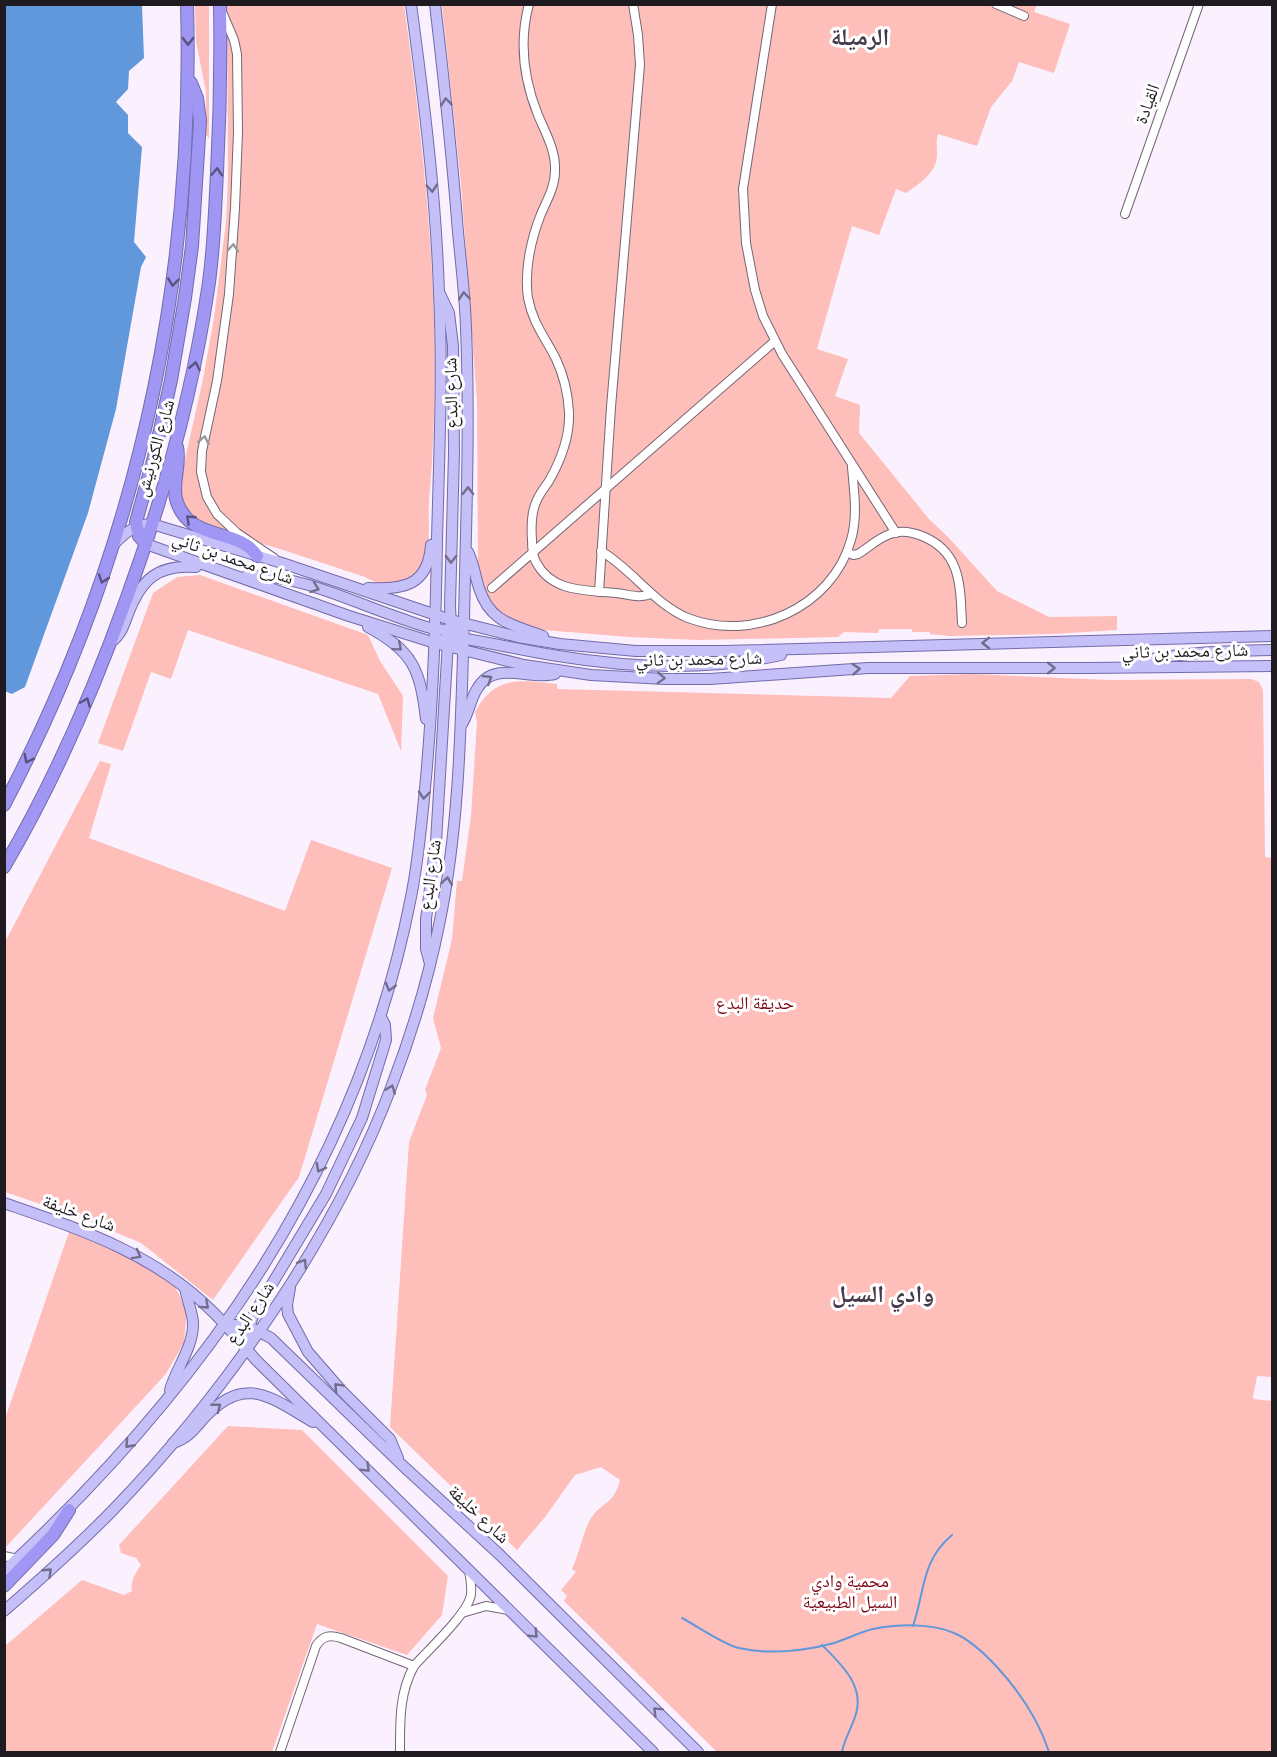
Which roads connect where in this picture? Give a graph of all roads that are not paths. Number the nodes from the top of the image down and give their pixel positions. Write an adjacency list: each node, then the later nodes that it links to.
1 (187, 4): 11 (highway, شارع الكورنيش, one-way to 11)
2 (411, 4): 13 (main road, شارع البدع, one-way to 13)
3 (435, 4): 25 (main road, شارع البدع, one-way to 3)
4 (529, 4): 27 (street)
5 (633, 4): 17 (street)
6 (772, 4): 14 (street)
7 (996, 4): 10 (street)
8 (1200, 4): 12 (street, القيادة)
9 (220, 7): 15 (highway, شارع الكورنيش, one-way to 9); 18 (street, شارع الكورنيش, one-way to 9)
10 (1024, 16)
11 (188, 77): 21 (highway); 23 (highway, شارع الكورنيش, one-way to 23)
12 (1125, 214)
13 (439, 293): 19 (main road, شارع البدع); 41 (main road, one-way to 41)
14 (775, 342): 16 (street); 17 (street)
15 (176, 443): 20 (highway, شارع الكورنيش); 29 (highway, one-way to 15)
16 (852, 464): 22 (street); 28 (street)
17 (605, 488): 26 (street); 27 (street)
18 (207, 497): 30 (street, شارع محمد بن ثاني)
19 (438, 498): 33 (main road); 38 (main road, شارع البدع)
20 (152, 524): 21 (main road, شارع محمد بن ثاني); 24 (highway, شارع الكورنيش); 29 (main road, شارع محمد بن ثاني)
21 (136, 527): 23 (main road, شارع محمد بن ثاني); 24 (highway)
22 (896, 533): 28 (street); 39 (street)
23 (116, 543): 54 (highway, شارع الكورنيش, one-way to 54)
24 (146, 544): 31 (main road, شارع محمد بن ثاني); 43 (highway, شارع الكورنيش)
25 (466, 549): 40 (main road, شارع البدع); 45 (main road)
26 (601, 551): 35 (street); 36 (street)
27 (533, 552): 34 (street); 35 (street)
28 (847, 552): 36 (street)
29 (258, 556): 30 (main road, شارع محمد بن ثاني)
30 (282, 563): 33 (main road, شارع محمد بن ثاني)
31 (214, 568): 32 (main road, شارع محمد بن ثاني); 43 (main road)
32 (240, 576): 37 (main road, شارع محمد بن ثاني); 41 (main road, one-way to 41)
33 (356, 588): 38 (main road, شارع محمد بن ثاني)
34 (492, 588)
35 (599, 592): 36 (street)
36 (651, 594)
37 (349, 616): 44 (main road, شارع محمد بن ثاني); 53 (main road, one-way to 53)
38 (435, 616): 41 (main road, شارع البدع)
39 (962, 623)
40 (464, 624): 41 (main road, شارع البدع); 45 (main road, شارع محمد بن ثاني)
41 (450, 634): 44 (main road, شارع البدع); 46 (main road); 48 (main road, شارع البدع); 56 (main road)
42 (1272, 636): 46 (main road, شارع محمد بن ثاني, one-way to 46)
43 (111, 642): 55 (highway, شارع الكورنيش, one-way to 43)
44 (435, 644): 53 (main road, شارع البدع)
45 (560, 644): 46 (main road, شارع محمد بن ثاني)
46 (800, 650)
47 (1272, 650): 50 (main road)
48 (463, 651): 51 (main road, شارع محمد بن ثاني); 52 (main road, شارع البدع)
49 (1272, 666): 50 (main road, شارع محمد بن ثاني)
50 (1112, 668): 51 (main road, شارع محمد بن ثاني, one-way to 50)
51 (561, 672): 52 (main road, one-way to 51)
52 (460, 728): 56 (main road, شارع البدع, one-way to 52)
53 (429, 737): 57 (main road, شارع البدع, one-way to 57)
54 (4, 805)
55 (4, 867)
56 (430, 964): 59 (main road, شارع البدع, one-way to 56)
57 (381, 1017): 61 (main road, شارع البدع, one-way to 61); 62 (main road)
58 (4, 1203): 60 (main road, شارع خليفة, one-way to 60)
59 (291, 1281): 62 (main road, شارع البدع); 67 (main road, one-way to 59)
60 (185, 1288): 61 (main road, شارع خليفة, one-way to 61); 64 (main road)
61 (224, 1324): 62 (main road); 63 (main road, شارع خليفة); 64 (main road, شارع البدع)
62 (254, 1329): 63 (main road); 67 (main road, شارع خليفة)
63 (245, 1349): 65 (main road, شارع خليفة); 66 (main road, شارع البدع)
64 (167, 1400): 68 (main road, شارع البدع, one-way to 68)
65 (324, 1427): 66 (main road, one-way to 65); 71 (main road, شارع خليفة, one-way to 71)
66 (172, 1444): 75 (main road, شارع البدع, one-way to 66)
67 (401, 1464): 81 (main road, شارع خليفة, one-way to 67)
68 (69, 1510): 70 (main road, شارع البدع); 73 (highway)
69 (4, 1556): 70 (street)
70 (18, 1559): 72 (main road, شارع البدع)
71 (469, 1569): 74 (main road, شارع خليفة); 76 (street)
72 (4, 1571)
73 (4, 1587)
74 (510, 1610): 76 (street); 80 (main road, شارع خليفة, one-way to 80)
75 (4, 1611)
76 (462, 1613): 77 (street)
77 (414, 1666): 78 (street); 79 (street)
78 (280, 1752)
79 (400, 1752)
80 (653, 1752)
81 (698, 1752)

